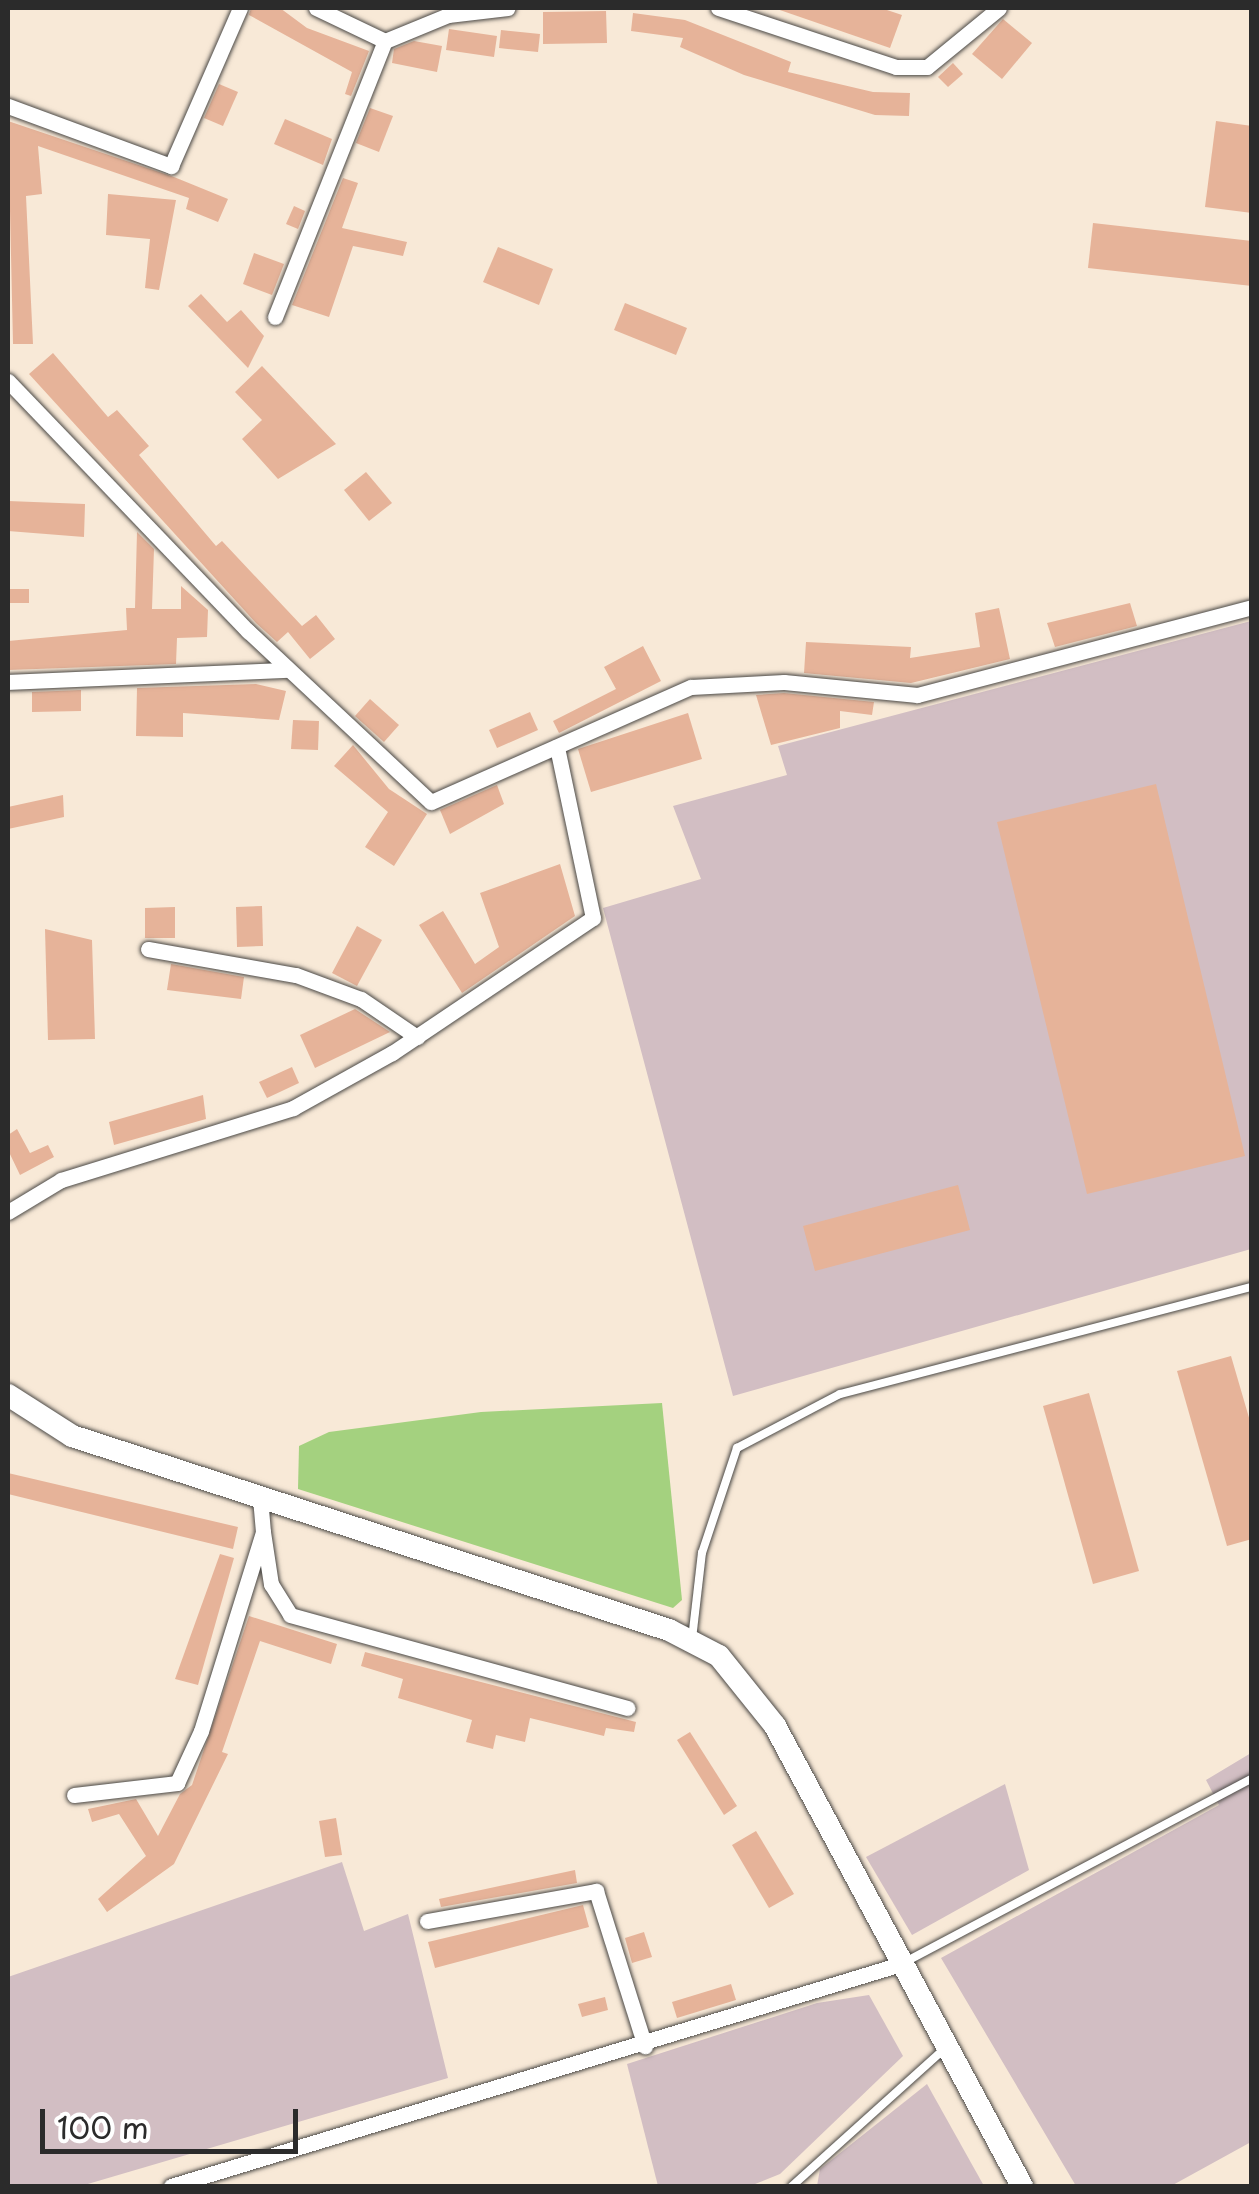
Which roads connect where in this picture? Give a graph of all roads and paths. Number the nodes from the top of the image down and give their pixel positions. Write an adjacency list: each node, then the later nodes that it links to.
1 (240, 8): 7 (street)
2 (316, 8): 6 (street)
3 (508, 8): 6 (street)
4 (718, 8): 5 (street)
5 (999, 8)
6 (385, 41): 8 (street)
7 (8, 106)
8 (275, 317)
9 (8, 381): 11 (street)
10 (1252, 607): 13 (street)
11 (287, 670): 12 (street); 13 (street)
12 (8, 682)
13 (557, 747): 15 (street)
14 (148, 948): 15 (street)
15 (417, 1036): 16 (street)
16 (8, 1212)
17 (1252, 1287): 21 (lane)
18 (11, 1404): 19 (main road)
19 (260, 1497): 20 (street); 21 (main road)
20 (263, 1532): 22 (street); 24 (street)
21 (692, 1638): 26 (main road)
22 (628, 1708)
23 (1252, 1778): 26 (lane)
24 (74, 1795)
25 (427, 1922): 27 (street)
26 (901, 1964): 27 (street); 28 (main road)
27 (645, 2046): 29 (street)
28 (945, 2048): 30 (lane); 31 (main road)
29 (171, 2186)
30 (792, 2186)
31 (1022, 2186)

